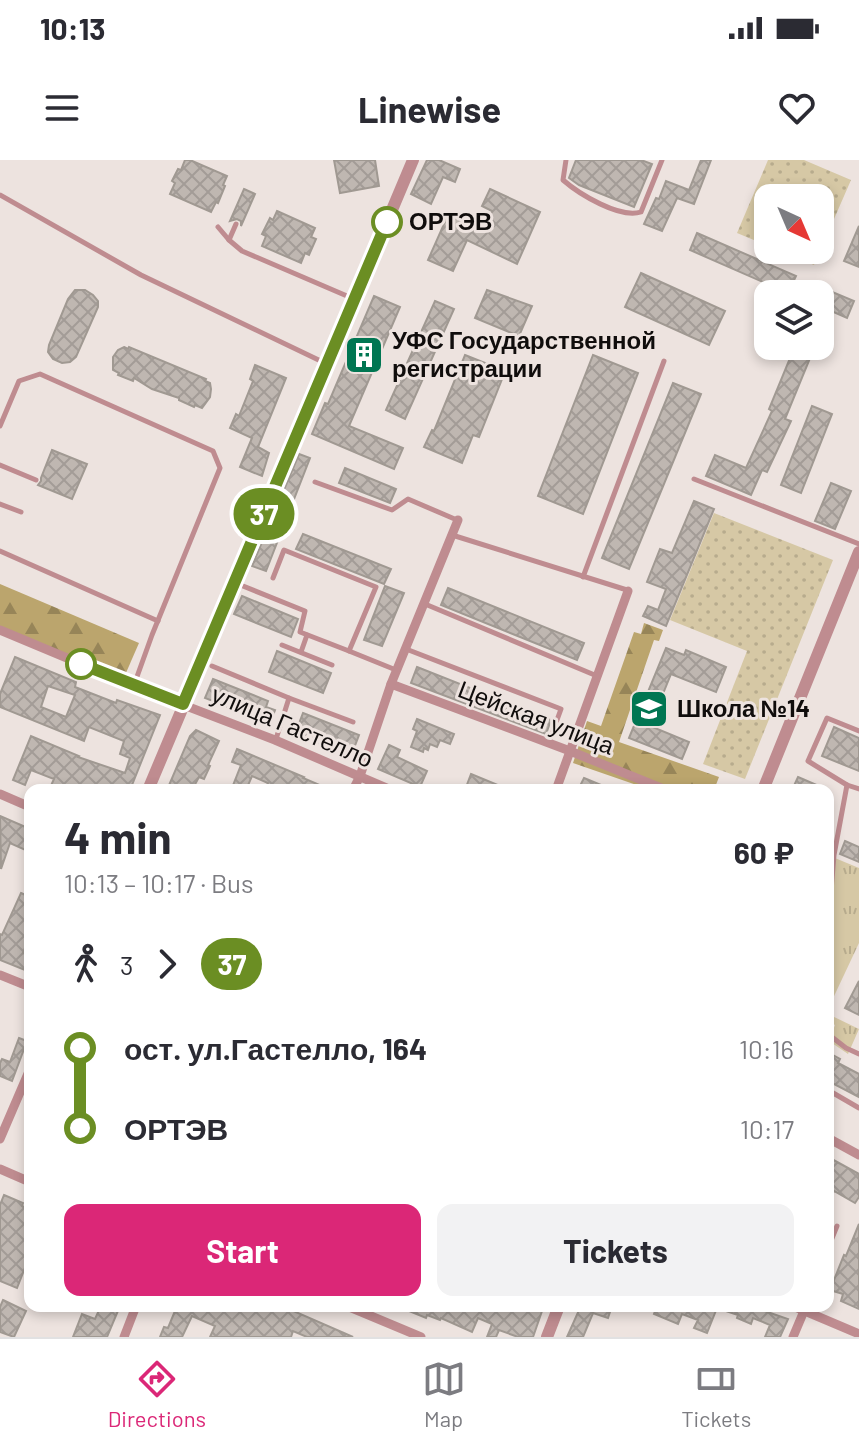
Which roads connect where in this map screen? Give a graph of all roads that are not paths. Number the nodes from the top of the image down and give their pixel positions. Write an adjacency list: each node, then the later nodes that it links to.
1 (413, 160): 8 (street)
2 (566, 160): 3 (lane)
3 (662, 160)
4 (0, 195): 10 (lane)
5 (236, 224): 7 (lane)
6 (218, 227): 7 (lane)
7 (229, 240): 8 (lane)
8 (355, 300): 10 (street)
9 (664, 361): 23 (lane)
10 (328, 364): 25 (street)
11 (0, 426): 28 (lane)
12 (0, 465): 14 (lane)
13 (694, 479): 20 (lane)
14 (36, 480)
15 (315, 482): 18 (lane)
16 (0, 504): 17 (lane)
17 (21, 512)
18 (458, 520): 19 (street)
19 (452, 535): 23 (lane); 27 (street)
20 (859, 544)
21 (0, 551): 28 (lane)
22 (859, 552): 54 (street)
23 (583, 577): 26 (lane)
24 (273, 578): 33 (lane)
25 (235, 583): 30 (lane); 42 (street)
26 (628, 591): 38 (street)
27 (424, 604): 32 (street); 38 (lane)
28 (158, 621): 40 (lane)
29 (1, 632): 40 (street, улица Гастелло)
30 (307, 635): 33 (lane); 34 (lane)
31 (282, 645): 34 (lane)
32 (405, 649): 37 (street); 46 (lane)
33 (349, 651): 37 (lane)
34 (301, 652): 35 (lane)
35 (332, 665)
36 (212, 666): 41 (lane)
37 (397, 670): 39 (street)
38 (598, 676): 47 (street)
39 (391, 684): 46 (street, Цейская улица); 48 (street)
40 (134, 686): 42 (street, улица Гастелло)
41 (289, 698): 43 (lane); 45 (lane)
42 (183, 704): 45 (street, улица Гастелло); 49 (street)
43 (353, 722)
44 (859, 731): 55 (lane)
45 (275, 740): 48 (street, улица Гастелло)
46 (549, 743): 47 (street, Цейская улица)
47 (570, 751): 52 (street); 53 (street, Цейская улица)
48 (360, 776): 50 (street); 51 (street, улица Гастелло)
49 (150, 784)
50 (356, 784)
51 (378, 784)
52 (558, 784)
53 (651, 784)
54 (765, 784)
55 (847, 785): 56 (lane); 59 (lane)
56 (859, 789)
57 (0, 794): 58 (street)
58 (24, 804)
59 (834, 855)
60 (0, 975): 61 (street)
61 (24, 985)
62 (834, 1039): 63 (lane)
63 (859, 1054)
64 (24, 1083): 67 (street)
65 (834, 1093): 66 (lane)
66 (859, 1108)
67 (0, 1139)
68 (834, 1141): 69 (street)
69 (859, 1155)
70 (0, 1169): 71 (street)
71 (24, 1179)
72 (837, 1226): 73 (lane)
73 (834, 1233)
74 (134, 1312): 80 (street)
75 (362, 1312): 81 (street)
76 (557, 1312): 82 (street)
77 (802, 1312): 83 (street)
78 (812, 1312): 79 (street)
79 (859, 1334)
80 (124, 1337)
81 (421, 1337)
82 (547, 1337)
83 (793, 1337)

